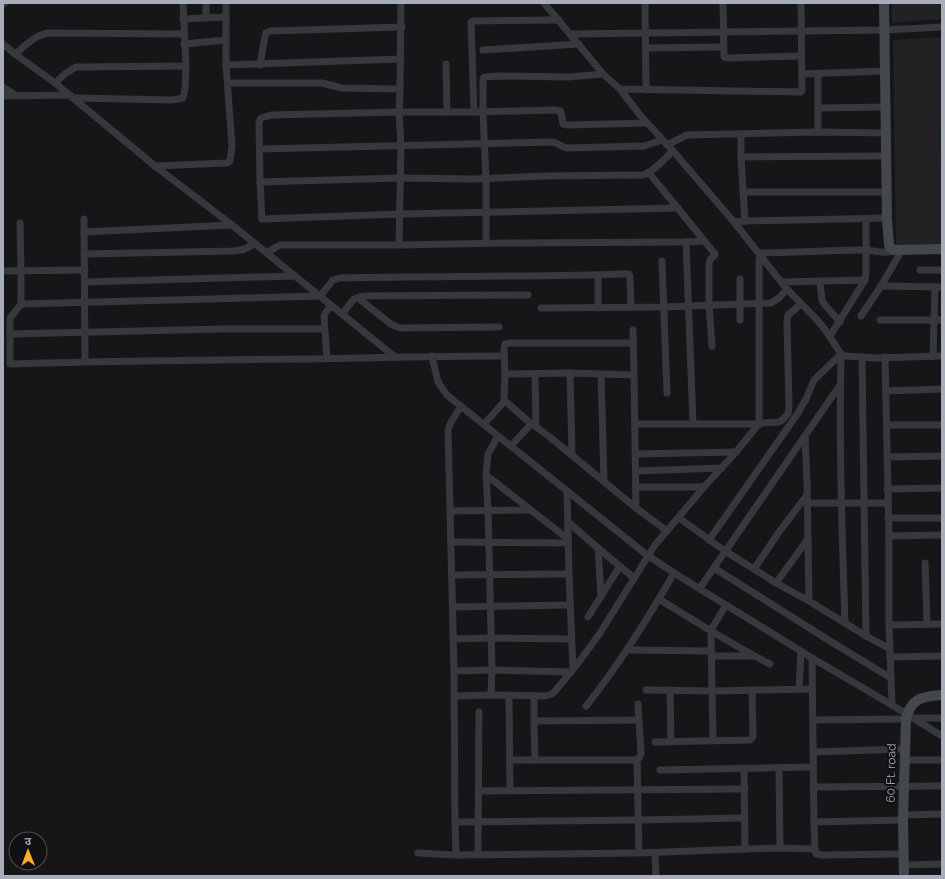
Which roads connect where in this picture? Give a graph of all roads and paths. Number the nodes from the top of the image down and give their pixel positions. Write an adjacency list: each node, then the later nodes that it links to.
1 (183, 3): 12 (street)
2 (206, 3): 11 (street)
3 (226, 3): 10 (street)
4 (401, 3): 14 (street)
5 (544, 3): 13 (street)
6 (645, 3): 21 (street)
7 (723, 3): 18 (street)
8 (800, 3): 17 (street)
9 (884, 3): 16 (street)
10 (226, 17): 11 (street); 22 (street)
11 (206, 18): 12 (street)
12 (183, 19): 19 (street)
13 (559, 20): 20 (street); 53 (street)
14 (402, 27): 31 (street); 34 (street)
15 (942, 27): 16 (street)
16 (885, 30): 17 (street); 36 (street)
17 (801, 32): 18 (street); 30 (street)
18 (723, 33): 21 (street); 26 (street)
19 (184, 34): 24 (street); 29 (street)
20 (571, 34): 21 (street); 25 (street)
21 (645, 34): 27 (street)
22 (226, 40): 24 (street); 33 (street)
23 (3, 44): 29 (street)
24 (184, 44): 35 (street)
25 (579, 44): 28 (street); 37 (street)
26 (723, 47): 27 (street); 30 (street)
27 (646, 48): 45 (street)
28 (483, 50)
29 (15, 54): 40 (street)
30 (801, 56): 38 (street)
31 (401, 59): 34 (street); 43 (street)
32 (446, 64): 52 (street)
33 (226, 65): 34 (street); 41 (street)
34 (260, 65)
35 (186, 66): 40 (street); 48 (street)
36 (885, 71): 39 (street); 49 (street)
37 (604, 74): 44 (street); 54 (street)
38 (802, 74): 39 (street); 45 (street)
39 (818, 74): 50 (street)
40 (56, 83): 48 (street)
41 (228, 83): 43 (street); 66 (street)
42 (3, 87): 46 (street)
43 (400, 89): 51 (street)
44 (620, 90): 45 (street); 55 (street)
45 (646, 90)
46 (15, 95): 47 (street); 48 (street)
47 (3, 96)
48 (72, 96): 66 (street)
49 (886, 107): 50 (street); 57 (street)
50 (818, 108): 56 (street)
51 (399, 112): 52 (street); 61 (street); 62 (street)
52 (447, 112): 53 (street)
53 (474, 112): 54 (street)
54 (483, 112): 55 (street); 60 (street)
55 (647, 123): 59 (street)
56 (818, 132): 57 (street); 58 (street)
57 (886, 133): 64 (street)
58 (740, 134): 59 (street); 65 (street)
59 (664, 142): 60 (street); 63 (street)
60 (484, 143): 61 (street); 69 (street)
61 (401, 146): 62 (street); 68 (street)
62 (260, 149): 70 (street)
63 (673, 151): 67 (street); 80 (street)
64 (886, 156): 65 (street); 72 (street)
65 (741, 157): 71 (street)
66 (155, 166): 82 (street)
67 (649, 173): 69 (street); 73 (street)
68 (400, 178): 69 (street); 70 (street); 75 (street)
69 (486, 179): 74 (street)
70 (260, 182): 75 (street)
71 (743, 192): 72 (street); 79 (street)
72 (887, 192): 76 (street)
73 (678, 208): 74 (street); 84 (street)
74 (486, 212): 75 (street); 87 (street)
75 (400, 214): 88 (street)
76 (887, 218): 78 (street); 91 (street)
77 (84, 219): 83 (street)
78 (866, 219): 79 (street); 90 (street)
79 (745, 221): 80 (street)
80 (734, 222): 94 (street)
81 (20, 223): 100 (street)
82 (232, 225): 83 (street); 86 (street)
83 (84, 232): 93 (street)
84 (704, 241): 85 (street); 119 (street)
85 (686, 242): 87 (street); 121 (street)
86 (254, 243): 92 (street); 93 (street)
87 (486, 243): 88 (street)
88 (399, 245): 92 (street)
89 (942, 249): 91 (street)
90 (866, 250): 91 (street); 94 (street); 104 (street)
91 (898, 250): 108 (street)
92 (267, 253): 102 (street)
93 (84, 254): 96 (street)
94 (759, 256): 106 (street); 115 (street)
95 (662, 261): 123 (street)
96 (84, 270): 100 (street); 105 (street)
97 (920, 270): 98 (street)
98 (942, 270)
99 (3, 271): 100 (street)
100 (21, 271): 116 (street)
101 (598, 275): 112 (street); 122 (street); 125 (street)
102 (294, 276): 105 (street); 112 (street)
103 (740, 279): 117 (street)
104 (865, 280): 107 (street); 132 (street)
105 (85, 282): 114 (street)
106 (782, 282): 107 (street); 110 (street)
107 (820, 282): 132 (street)
108 (882, 286): 109 (street); 127 (street)
109 (938, 287): 130 (street)
110 (787, 289): 115 (street); 118 (street)
111 (528, 295): 113 (street)
112 (320, 296): 114 (street); 120 (street)
113 (358, 298): 126 (street); 133 (street)
114 (85, 302): 116 (street); 136 (street)
115 (759, 303): 117 (street); 166 (street)
116 (21, 304): 137 (street)
117 (740, 304): 119 (street); 128 (street)
118 (801, 304): 138 (street); 166 (street)
119 (709, 305): 121 (street); 140 (street)
120 (331, 306): 126 (street); 134 (street)
121 (688, 306): 123 (street); 163 (street)
122 (631, 307): 123 (street); 125 (street)
123 (664, 307): 160 (street)
124 (541, 308): 125 (street)
125 (598, 308)
126 (342, 314): 146 (street)
127 (861, 316)
128 (740, 320)
129 (880, 320): 130 (street)
130 (934, 320): 131 (street); 144 (street)
131 (942, 320)
132 (840, 322): 138 (street)
133 (499, 327)
134 (324, 329): 136 (street); 149 (street)
135 (633, 330): 139 (street)
136 (85, 333): 137 (street); 150 (street)
137 (10, 334): 151 (street)
138 (830, 336): 141 (street)
139 (633, 344): 143 (street); 156 (street)
140 (712, 346)
141 (841, 354): 147 (street); 157 (street); 204 (street)
142 (432, 356): 143 (street); 146 (street); 162 (street)
143 (504, 356): 153 (street)
144 (933, 356): 145 (street); 148 (street)
145 (942, 356)
146 (395, 357): 149 (street)
147 (862, 357): 148 (street); 190 (street)
148 (885, 357): 159 (street)
149 (326, 358): 150 (street)
150 (85, 361): 151 (street)
151 (7, 364)
152 (570, 373): 154 (street); 155 (street); 174 (street)
153 (505, 374): 154 (street); 161 (street)
154 (535, 374): 167 (street)
155 (600, 374): 156 (street); 181 (street)
156 (634, 375): 165 (street)
157 (840, 384): 171 (street); 189 (street)
158 (942, 389): 159 (street)
159 (886, 391): 168 (street)
160 (667, 393)
161 (504, 400): 164 (street); 167 (street)
162 (461, 406): 164 (street); 195 (street)
163 (693, 423): 165 (street); 166 (street)
164 (484, 424): 170 (street)
165 (635, 424): 175 (street)
166 (759, 424): 173 (street)
167 (534, 425): 172 (street); 174 (street)
168 (886, 425): 169 (street); 177 (street)
169 (942, 425)
170 (498, 436): 172 (street); 180 (street)
171 (805, 436): 187 (street); 209 (street)
172 (511, 446): 186 (street)
173 (736, 452): 175 (street); 178 (street)
174 (572, 454): 181 (street)
175 (635, 454): 179 (street)
176 (942, 456): 177 (street)
177 (887, 457): 185 (street)
178 (722, 468): 179 (street); 183 (street)
179 (636, 470): 182 (street)
180 (486, 475): 193 (street); 194 (street)
181 (604, 481): 192 (street)
182 (636, 487): 183 (street); 192 (street)
183 (704, 487): 196 (street)
184 (942, 488): 185 (street)
185 (887, 489): 191 (street)
186 (567, 491): 199 (street); 210 (street)
187 (807, 495): 188 (street); 214 (street)
188 (807, 503): 189 (street); 203 (street)
189 (842, 503): 190 (street); 230 (street)
190 (864, 503): 191 (street); 235 (street)
191 (887, 503): 197 (street)
192 (636, 508): 200 (street)
193 (488, 510): 194 (street); 195 (street); 207 (street)
194 (529, 510): 205 (street)
195 (451, 511): 206 (street)
196 (679, 518): 200 (street); 204 (street)
197 (888, 518): 198 (street); 202 (street)
198 (942, 518)
199 (568, 522): 205 (street); 208 (street)
200 (667, 531): 210 (street)
201 (942, 535): 202 (street)
202 (889, 536): 233 (street)
203 (808, 539): 220 (street); 224 (street)
204 (709, 540): 209 (street)
205 (568, 541): 207 (street); 216 (street)
206 (451, 542): 207 (street); 217 (street)
207 (488, 542): 218 (street)
208 (598, 548): 212 (street); 222 (street)
209 (725, 551): 213 (street); 214 (street)
210 (647, 556): 215 (street); 219 (street)
211 (925, 563): 231 (street)
212 (620, 566): 219 (street); 222 (street)
213 (714, 568): 221 (street); 251 (street)
214 (754, 569): 220 (street)
215 (674, 573): 221 (street); 223 (street)
216 (568, 574): 218 (street); 225 (street)
217 (452, 575): 218 (street); 228 (street)
218 (489, 575): 227 (street)
219 (634, 578): 249 (street)
220 (776, 583): 224 (street)
221 (700, 588): 226 (street)
222 (601, 596): 229 (street)
223 (659, 599): 234 (street); 240 (street)
224 (809, 601): 230 (street)
225 (570, 605): 227 (street); 238 (street)
226 (726, 605): 234 (street); 241 (street)
227 (490, 606): 228 (street); 236 (street)
228 (453, 607): 237 (street)
229 (588, 617)
230 (845, 623): 235 (street)
231 (927, 624): 232 (street); 233 (street)
232 (942, 624)
233 (889, 625): 239 (street)
234 (711, 631): 242 (street); 243 (street)
235 (866, 636): 239 (street)
236 (491, 638): 237 (street); 238 (street); 248 (street)
237 (453, 639): 250 (street)
238 (572, 639): 249 (street)
239 (890, 649): 245 (street)
240 (627, 650): 242 (street); 265 (street)
241 (801, 651): 246 (street); 252 (street)
242 (711, 653): 243 (street); 257 (street)
243 (753, 656): 247 (street)
244 (942, 656): 245 (street)
245 (890, 657): 251 (street)
246 (812, 658): 253 (street); 264 (street)
247 (770, 664)
248 (492, 670): 249 (street); 250 (street); 259 (street)
249 (572, 670): 262 (street)
250 (454, 671): 261 (street)
251 (891, 678): 264 (street)
252 (799, 689): 253 (street); 256 (street)
253 (812, 689): 270 (street)
254 (646, 690): 255 (street)
255 (670, 690): 257 (street); 275 (street)
256 (752, 690): 257 (street); 273 (street)
257 (712, 691): 273 (street)
258 (942, 694): 267 (street)
259 (491, 695): 260 (street); 261 (street)
260 (510, 695): 262 (street); 279 (street)
261 (454, 696): 298 (street)
262 (534, 696): 271 (street)
263 (638, 704): 269 (street)
264 (892, 704): 267 (street)
265 (586, 706)
266 (480, 712): 293 (street)
267 (909, 717): 268 (street); 270 (street); 272 (street); 276 (street, 60 Ft. road)
268 (942, 718)
269 (638, 720): 271 (street); 278 (street)
270 (813, 720): 277 (street)
271 (534, 723): 280 (street)
272 (942, 736)
273 (713, 740): 275 (street)
274 (655, 742): 275 (street)
275 (671, 742)
276 (904, 749): 277 (street); 281 (street, 60 Ft. road)
277 (813, 752): 283 (street)
278 (637, 759): 280 (street); 292 (street)
279 (510, 760): 280 (street); 291 (street)
280 (535, 760)
281 (904, 760): 282 (street); 287 (street, 60 Ft. road)
282 (942, 760)
283 (813, 767): 285 (street); 289 (street)
284 (744, 768): 285 (street); 286 (street); 290 (street)
285 (779, 768): 301 (street)
286 (660, 770)
287 (904, 786): 288 (street); 289 (street); 295 (street, 60 Ft. road)
288 (942, 786)
289 (814, 787): 300 (street)
290 (745, 789): 292 (street); 296 (street)
291 (510, 790): 292 (street); 293 (street)
292 (638, 790): 297 (street)
293 (478, 791): 299 (street)
294 (942, 814): 295 (street)
295 (903, 817): 300 (street); 309 (street, 60 Ft. road)
296 (745, 818): 297 (street); 302 (street)
297 (638, 820): 299 (street); 305 (street)
298 (455, 822): 299 (street); 307 (street)
299 (478, 822): 308 (street)
300 (814, 822): 303 (street)
301 (780, 848): 302 (street); 303 (street)
302 (745, 849): 306 (street)
303 (815, 849): 309 (street)
304 (418, 853): 307 (street)
305 (639, 853): 306 (street); 308 (street)
306 (655, 853): 312 (street)
307 (456, 854): 308 (street)
308 (478, 854)
309 (903, 854): 311 (street, 60 Ft. road)
310 (942, 864): 311 (street)
311 (903, 865): 313 (street, 60 Ft. road)
312 (656, 876)
313 (904, 876)

